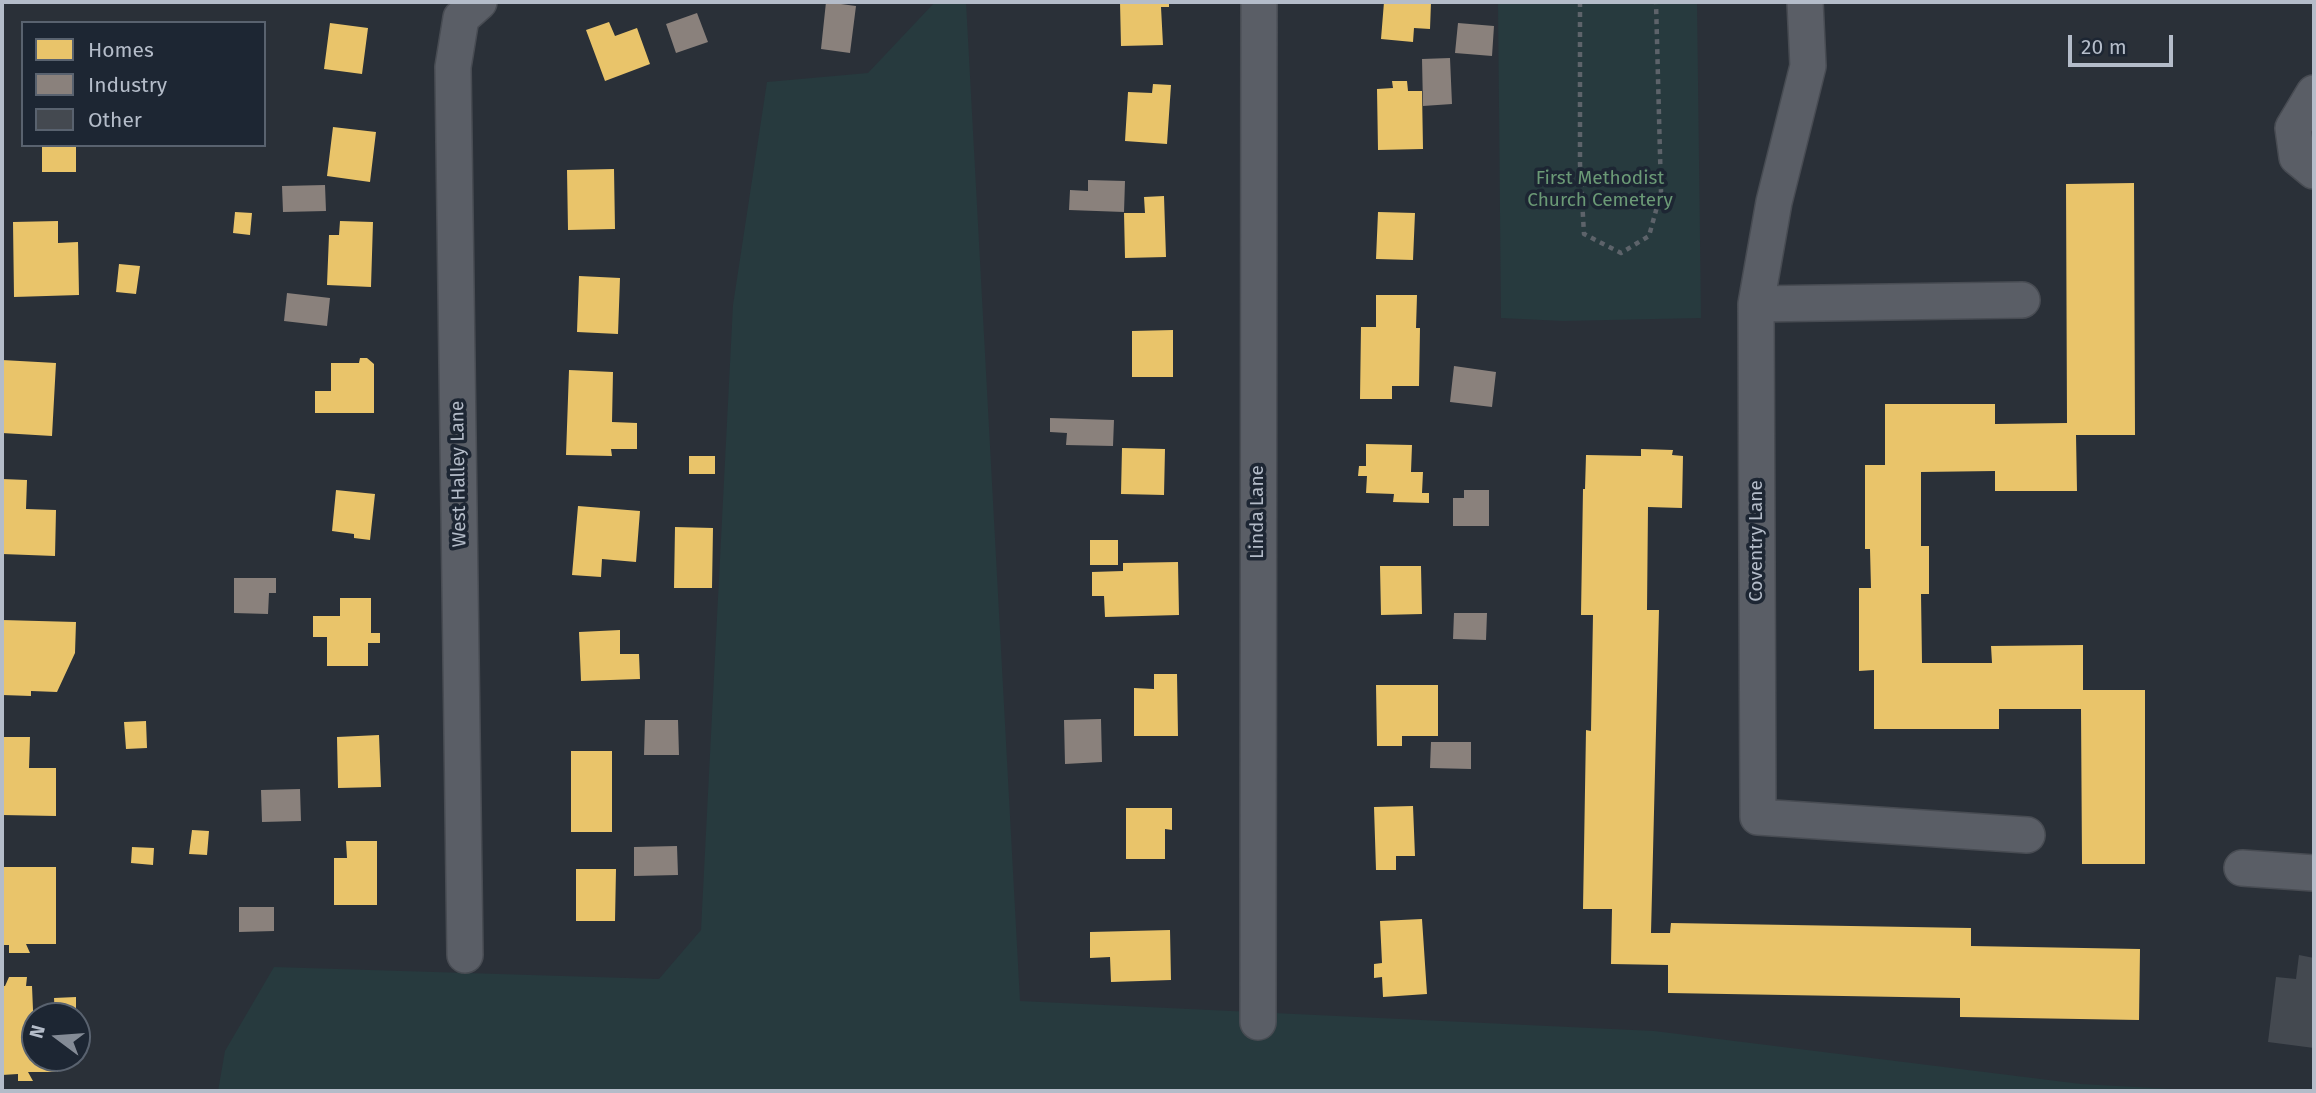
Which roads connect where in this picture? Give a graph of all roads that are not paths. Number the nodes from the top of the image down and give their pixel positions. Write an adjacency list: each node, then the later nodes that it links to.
1 (479, 2): 11 (street, West Halley Lane)
2 (1259, 2): 12 (street, Linda Lane)
3 (1805, 2): 7 (street, Coventry Lane)
4 (2314, 93): 5 (street)
5 (2314, 171)
6 (2022, 300): 7 (street)
7 (1756, 304): 8 (street, Coventry Lane)
8 (2027, 835)
9 (2242, 868): 10 (street)
10 (2314, 873)
11 (465, 955)
12 (1258, 1022)

